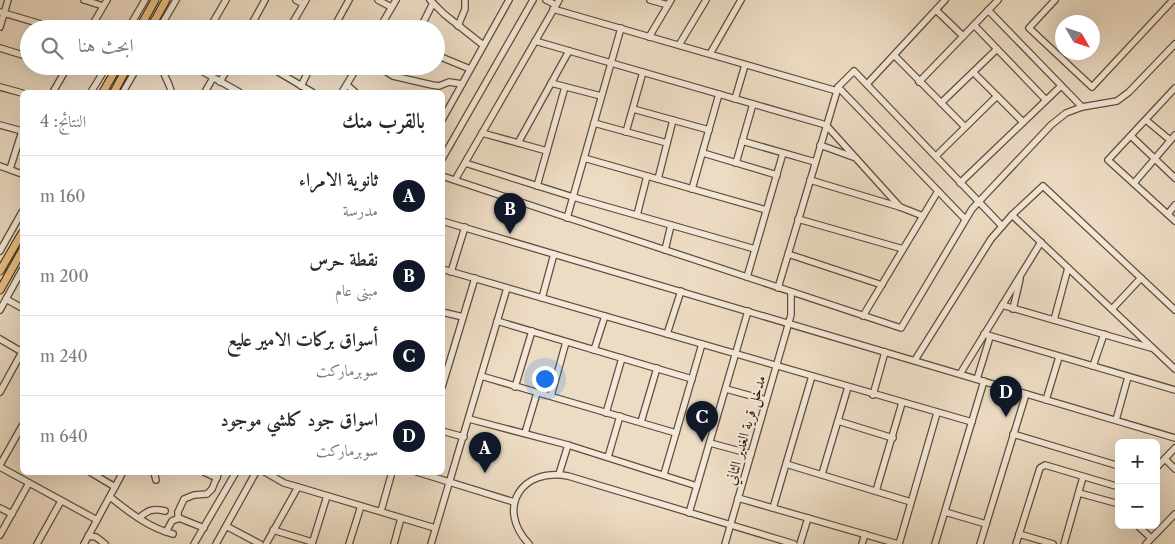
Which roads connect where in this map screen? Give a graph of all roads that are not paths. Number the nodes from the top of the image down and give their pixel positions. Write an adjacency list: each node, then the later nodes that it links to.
1 (8, 0): 32 (street)
2 (84, 0): 26 (street)
3 (145, 0): 35 (street)
4 (155, 0): 36 (main road)
5 (166, 0): 37 (main road)
6 (176, 0): 38 (street)
7 (226, 0): 39 (street)
8 (265, 0): 40 (street)
9 (296, 0): 25 (street)
10 (349, 0): 42 (street)
11 (378, 0): 29 (street)
12 (396, 0): 29 (street)
13 (466, 0): 46 (street)
14 (509, 0): 53 (street)
15 (532, 0): 136 (street)
16 (546, 0): 28 (street)
17 (650, 0): 27 (street)
18 (706, 0): 54 (street)
19 (741, 0): 59 (street)
20 (945, 0): 30 (street)
21 (998, 0): 31 (street)
22 (1055, 0): 23 (street)
23 (1173, 0)
24 (431, 1): 44 (street); 46 (street)
25 (304, 2): 41 (street)
26 (105, 3): 34 (street)
27 (669, 3): 50 (street)
28 (556, 5): 48 (street); 51 (street)
29 (391, 7): 43 (street)
30 (936, 10): 49 (street); 60 (street)
31 (988, 10): 45 (street); 87 (street)
32 (2, 12): 33 (street); 47 (street)
33 (28, 20)
34 (95, 20)
35 (133, 20)
36 (144, 20)
37 (155, 20)
38 (164, 20)
39 (214, 20)
40 (254, 20)
41 (294, 20)
42 (338, 20)
43 (384, 20)
44 (424, 20)
45 (974, 25): 49 (street); 56 (street)
46 (458, 26): 53 (street)
47 (0, 27)
48 (621, 28): 50 (street); 62 (street)
49 (963, 36): 81 (street)
50 (649, 37): 54 (street)
51 (535, 41): 57 (street); 124 (street)
52 (1175, 44): 111 (street)
53 (483, 45): 64 (street)
54 (679, 45): 59 (street)
55 (0, 48): 58 (street)
56 (997, 48): 66 (street); 108 (street)
57 (569, 51): 62 (street); 82 (street)
58 (20, 54)
59 (710, 54): 63 (street)
60 (894, 55): 81 (street); 84 (street)
61 (445, 59): 64 (street)
62 (611, 63): 65 (street); 105 (street)
63 (746, 65): 91 (street); 107 (street)
64 (470, 69): 83 (street)
65 (643, 72): 104 (street); 112 (street)
66 (973, 72): 106 (street); 110 (street)
67 (63, 75): 92 (street)
68 (101, 75): 93 (street)
69 (113, 75): 94 (main road)
70 (123, 75): 95 (main road)
71 (133, 75): 96 (street)
72 (164, 75): 97 (street)
73 (208, 75): 79 (street)
74 (224, 75): 80 (street)
75 (282, 75): 86 (street)
76 (307, 75): 86 (street)
77 (353, 75): 85 (street)
78 (392, 75): 83 (street)
79 (213, 78): 80 (street); 98 (street)
80 (220, 82): 99 (street)
81 (920, 82): 110 (street)
82 (551, 83): 89 (street); 130 (street)
83 (462, 84): 113 (street)
84 (867, 84): 91 (street); 137 (street)
85 (347, 85): 101 (street); 102 (street)
86 (300, 86): 100 (street)
87 (1061, 86): 108 (street); 111 (street)
88 (0, 87): 103 (street)
89 (565, 87): 105 (street); 133 (street)
90 (1175, 88): 115 (street)
91 (838, 89): 119 (street); 158 (street)
92 (54, 90)
93 (92, 90)
94 (104, 90)
95 (115, 90)
96 (124, 90)
97 (170, 90)
98 (206, 90)
99 (234, 90)
100 (308, 90)
101 (343, 90)
102 (353, 90)
103 (20, 92)
104 (719, 94): 107 (street); 122 (street)
105 (602, 96): 117 (street)
106 (997, 96): 116 (street); 120 (street)
107 (735, 99): 109 (street)
108 (1046, 100): 116 (street)
109 (753, 104): 119 (street); 129 (street)
110 (942, 104): 120 (street)
111 (1082, 107): 160 (street)
112 (633, 109): 114 (street); 123 (street)
113 (445, 115)
114 (673, 120): 122 (street); 131 (street)
115 (1146, 120): 126 (street); 128 (street)
116 (1023, 122): 154 (street)
117 (594, 123): 123 (street); 138 (street)
118 (0, 124): 121 (street)
119 (826, 125): 132 (street); 139 (street)
120 (965, 127): 137 (street)
121 (20, 130)
122 (709, 130): 134 (street)
123 (626, 132): 131 (street)
124 (482, 133): 130 (street); 142 (street)
125 (1175, 135): 128 (street)
126 (1131, 136): 140 (street); 155 (street)
127 (20, 137): 145 (street)
128 (1170, 140): 140 (street)
129 (742, 141): 135 (street); 143 (street)
130 (518, 143): 133 (street)
131 (667, 143): 151 (street)
132 (820, 145): 139 (street); 141 (street)
133 (547, 151): 156 (street)
134 (703, 153): 143 (street); 157 (street)
135 (783, 153): 141 (street); 147 (street)
136 (445, 154)
137 (936, 156): 154 (street)
138 (584, 158): 148 (street); 159 (street)
139 (856, 158): 162 (street)
140 (1155, 159): 150 (street); 155 (street)
141 (815, 162): 153 (street)
142 (465, 163): 152 (street); 156 (street)
143 (736, 163): 147 (street)
144 (0, 166): 145 (street)
145 (10, 169): 146 (street)
146 (20, 173)
147 (777, 175): 163 (street)
148 (647, 176): 151 (street); 165 (street)
149 (445, 177): 152 (street)
150 (1175, 177)
151 (658, 179): 157 (street)
152 (455, 180): 169 (street)
153 (810, 180): 162 (street); 170 (street)
154 (960, 183): 160 (street)
155 (1134, 183): 164 (street)
156 (537, 186): 159 (street)
157 (692, 189): 163 (street)
158 (938, 191): 168 (street); 171 (street)
159 (573, 197): 165 (street); 169 (street)
160 (978, 202): 171 (street); 175 (street)
161 (1175, 205): 164 (street)
162 (900, 207): 168 (street)
163 (766, 210): 179 (street)
164 (1168, 214): 172 (street)
165 (637, 215): 174 (street)
166 (1012, 215): 175 (street); 178 (street); 194 (street)
167 (20, 216): 182 (street)
168 (923, 216): 180 (street)
169 (567, 218): 181 (street)
170 (798, 219): 180 (street); 185 (street)
171 (965, 219): 213 (street)
172 (1175, 221)
173 (445, 222): 176 (street)
174 (671, 225): 179 (street); 181 (street)
175 (1002, 226): 232 (street)
176 (465, 227): 184 (street); 189 (street)
177 (20, 236): 188 (main road)
178 (1041, 242): 186 (street); 191 (street)
179 (755, 249): 192 (street)
180 (903, 249): 195 (street)
181 (665, 250): 192 (street)
182 (0, 251)
183 (20, 254): 196 (main road)
184 (554, 254): 199 (street); 201 (street)
185 (788, 254): 195 (street); 198 (street)
186 (1068, 268): 207 (street); 214 (street)
187 (445, 270): 189 (street)
188 (0, 271)
189 (451, 272): 193 (street)
190 (20, 274): 202 (street)
191 (1022, 274): 203 (street); 205 (street)
192 (746, 277): 198 (street)
193 (475, 278): 197 (street); 211 (street)
194 (1142, 278): 207 (street); 208 (street)
195 (882, 284): 213 (street)
196 (1, 285)
197 (507, 288): 201 (street); 215 (street)
198 (778, 288): 200 (street)
199 (681, 291): 209 (street); 218 (street)
200 (791, 292): 213 (street); 216 (street, مدخل قرية الغدير الثاني)
201 (542, 298): 212 (street)
202 (6, 299): 204 (street); 206 (street)
203 (1002, 306): 205 (street); 220 (street)
204 (20, 307)
205 (1013, 308): 214 (street)
206 (0, 310)
207 (1112, 310): 224 (street)
208 (1175, 310)
209 (748, 311): 216 (street); 228 (street)
210 (445, 313): 211 (street)
211 (463, 316): 233 (street)
212 (605, 316): 218 (street); 225 (street)
213 (863, 316)
214 (1054, 320): 219 (street)
215 (497, 321): 217 (street); 239 (street)
216 (788, 323): 227 (street); 234 (street, مدخل قرية الغدير الثاني)
217 (532, 331): 222 (street); 245 (street)
218 (667, 334): 223 (street)
219 (1104, 334): 224 (street); 235 (street)
220 (987, 336): 230 (street); 238 (street); 243 (street)
221 (0, 339): 226 (street)
222 (566, 342): 225 (street); 253 (street)
223 (702, 344): 228 (street); 242 (street)
224 (1153, 348): 237 (street)
225 (594, 350): 231 (street)
226 (20, 351)
227 (885, 352): 232 (street); 252 (street)
228 (736, 354): 234 (street); 247 (street)
229 (20, 356): 249 (street)
230 (1059, 356): 235 (street); 255 (street)
231 (622, 358): 236 (street); 257 (street)
232 (916, 360): 238 (street)
233 (446, 365)
234 (776, 365): 240 (street); 254 (street, مدخل قرية الغدير الثاني)
235 (1093, 366): 241 (street)
236 (657, 368): 242 (street); 263 (street)
237 (1175, 369)
238 (960, 374): 243 (street)
239 (481, 376): 245 (street); 260 (street)
240 (812, 376): 246 (street); 279 (street)
241 (1128, 376): 248 (street); 261 (street)
242 (692, 379): 267 (street)
243 (977, 379): 244 (street)
244 (984, 381): 251 (street); 264 (street)
245 (516, 387): 250 (street)
246 (848, 387): 252 (street); 262 (street)
247 (726, 389): 254 (street); 273 (street)
248 (1175, 390)
249 (0, 392)
250 (537, 393): 253 (street); 266 (street)
251 (1026, 394): 255 (street); 268 (street)
252 (873, 395): 256 (street)
253 (551, 396): 257 (street)
254 (766, 400): 276 (street, مدخل قرية الغدير الثاني)
255 (1046, 400): 261 (street)
256 (902, 403): 258 (street); 271 (street)
257 (606, 413): 259 (street)
258 (937, 413): 264 (street); 311 (street)
259 (620, 416): 263 (street); 277 (street)
260 (468, 419): 266 (street); 270 (street)
261 (1116, 420): 272 (street)
262 (838, 421): 271 (street); 286 (street)
263 (641, 422): 267 (street)
264 (972, 422): 318 (street)
265 (445, 432): 270 (street)
266 (525, 432): 274 (street)
267 (676, 433): 285 (street)
268 (1013, 434): 281 (street); 327 (street)
269 (20, 436): 282 (street)
270 (464, 437): 298 (street)
271 (892, 438): 304 (street)
272 (1175, 438)
273 (710, 443): 276 (street); 300 (street)
274 (568, 445): 277 (street); 284 (street)
275 (1175, 448): 278 (street)
276 (751, 454): 308 (street, مدخل قرية الغدير الثاني)
277 (608, 457): 285 (street)
278 (1164, 459): 280 (street); 283 (street)
279 (786, 464): 286 (street); 315 (street)
280 (1160, 464)
281 (1115, 465)
282 (0, 466): 299 (street)
283 (1175, 469)
284 (559, 474): 310 (street); 319 (street)
285 (664, 474): 300 (street)
286 (822, 474): 304 (street)
287 (95, 475): 302 (street)
288 (122, 475): 302 (street)
289 (155, 475): 297 (street)
290 (218, 475): 325 (street)
291 (234, 475): 330 (street)
292 (254, 475): 328 (street)
293 (270, 475): 303 (street)
294 (391, 475): 317 (street)
295 (427, 475): 298 (street)
296 (1083, 477): 301 (street); 305 (street); 337 (street)
297 (156, 480)
298 (450, 482): 310 (street); 331 (street)
299 (29, 483): 309 (street); 320 (street)
300 (697, 486): 319 (street)
301 (1115, 486)
302 (116, 487): 307 (street)
303 (298, 487): 306 (street); 333 (street)
304 (876, 491): 311 (street)
305 (1079, 493): 312 (street); 362 (street)
306 (327, 496): 313 (street); 341 (street)
307 (110, 497): 322 (street); 326 (street)
308 (738, 498): 315 (street); 329 (street, مدخل قرية الغدير الثاني)
309 (61, 500): 326 (street); 342 (street)
310 (514, 502): 352 (street)
311 (911, 502): 357 (street)
312 (1115, 503)
313 (360, 506): 317 (street); 349 (street)
314 (0, 508): 320 (street)
315 (774, 508): 324 (street)
316 (165, 511): 322 (street)
317 (381, 511): 323 (street)
318 (945, 512): 327 (street); 358 (street)
319 (689, 513): 329 (street)
320 (12, 514): 338 (street)
321 (1175, 514): 340 (street)
322 (139, 518): 334 (street)
323 (401, 518): 331 (street); 350 (street)
324 (808, 518): 336 (street); 355 (street)
325 (178, 519): 330 (street); 334 (street)
326 (97, 520): 339 (street)
327 (986, 524): 359 (street)
328 (226, 526): 346 (street); 347 (street)
329 (730, 526): 353 (street, مدخل قرية الغدير الثاني); 354 (street)
330 (204, 528): 345 (street)
331 (435, 528): 351 (street)
332 (1141, 529): 340 (street)
333 (274, 530): 341 (street); 348 (street)
334 (166, 532): 335 (street)
335 (174, 534)
336 (865, 534): 356 (street); 357 (street)
337 (1019, 534): 360 (street); 361 (street)
338 (0, 535)
339 (88, 536): 343 (street); 344 (street)
340 (1151, 538): 363 (street)
341 (312, 543)
342 (37, 544)
343 (84, 544)
344 (105, 544)
345 (194, 544)
346 (216, 544)
347 (260, 544)
348 (266, 544)
349 (349, 544)
350 (394, 544)
351 (431, 544)
352 (529, 544)
353 (725, 544)
354 (794, 544)
355 (800, 544)
356 (862, 544)
357 (899, 544)
358 (935, 544)
359 (980, 544)
360 (1016, 544)
361 (1053, 544)
362 (1064, 544)
363 (1146, 544)

